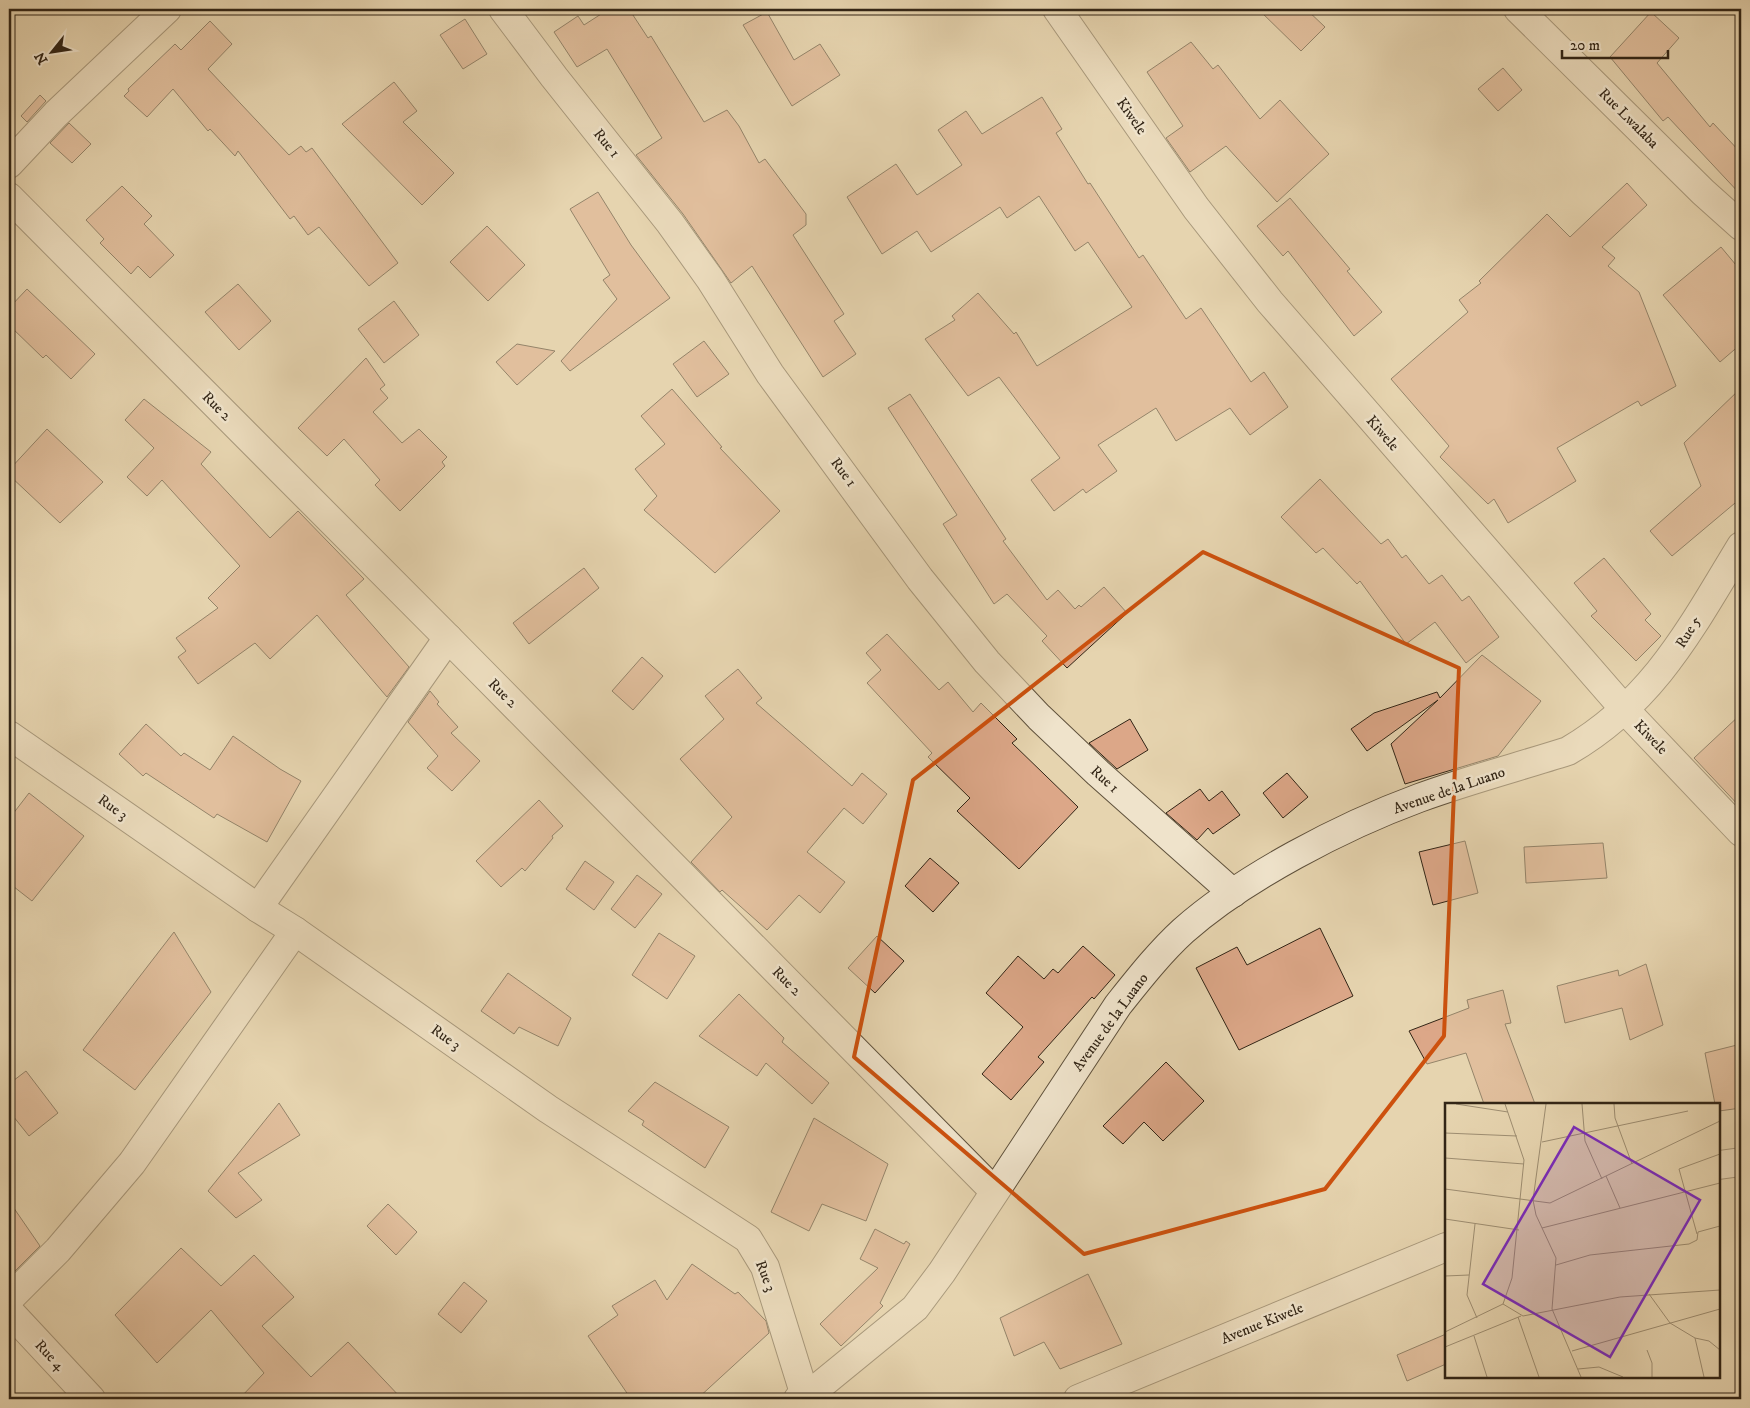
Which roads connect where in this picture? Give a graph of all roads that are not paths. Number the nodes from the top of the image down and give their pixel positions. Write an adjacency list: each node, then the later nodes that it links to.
1 (167, 9): 5 (street)
2 (503, 9): 13 (street, Rue 1)
3 (1057, 9): 10 (street, Kiwele)
4 (1518, 9): 7 (street, Rue Lwalaba)
5 (9, 164)
6 (9, 197): 9 (street, Rue 2)
7 (1741, 226)
8 (1741, 546): 10 (street, Rue 5)
9 (448, 638): 14 (street); 18 (street, Rue 2)
10 (1626, 711): 12 (street, Kiwele); 13 (street, Avenue de la Luano)
11 (14, 748): 14 (street, Rue 3)
12 (1741, 832)
13 (1233, 892): 18 (street, Avenue de la Luano)
14 (258, 908): 15 (street, Rue 3)
15 (294, 931): 20 (street); 23 (street, Rue 3)
16 (1741, 1162): 17 (street)
17 (1720, 1165)
18 (994, 1192): 23 (street, Avenue de la Luano)
19 (1445, 1247): 22 (street, Avenue Kiwele)
20 (9, 1299)
21 (9, 1311): 24 (street, Rue 4)
22 (1128, 1389): 25 (street, Avenue Kiwele)
23 (803, 1398)
24 (90, 1399)
25 (1078, 1399)

